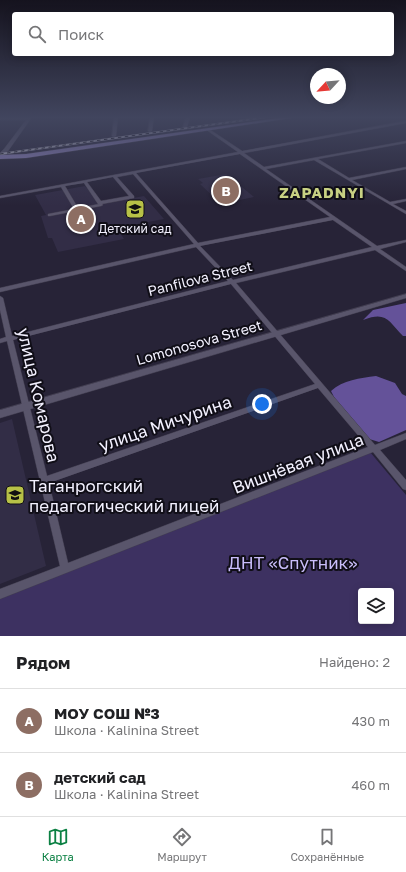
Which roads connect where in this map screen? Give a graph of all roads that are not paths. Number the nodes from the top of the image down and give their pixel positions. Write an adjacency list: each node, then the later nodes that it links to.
1 (10, 147): 7 (street)
2 (92, 147): 7 (main road)
3 (234, 147): 6 (street)
4 (265, 147): 6 (street)
5 (381, 147): 8 (street)
6 (240, 151): 9 (street); 11 (street)
7 (2, 158)
8 (315, 159): 9 (street); 13 (street)
9 (263, 168): 23 (street)
10 (406, 168): 13 (street)
11 (134, 173): 12 (street); 25 (street)
12 (115, 177): 14 (street); 14 (street)
13 (349, 179): 18 (street)
14 (84, 182): 15 (street)
15 (63, 186): 16 (street); 20 (street)
16 (0, 197)
17 (406, 200): 18 (street)
18 (390, 204): 21 (street)
19 (101, 205): 20 (street)
20 (77, 210): 22 (street)
21 (406, 213)
22 (50, 215)
23 (334, 218): 25 (street); 26 (street)
24 (406, 241): 26 (street, Panfilova Street)
25 (197, 245): 28 (street); 29 (street)
26 (377, 248): 27 (street); 28 (street, Panfilova Street)
27 (406, 269)
28 (232, 282): 32 (street); 33 (street, Panfilova Street)
29 (0, 290)
30 (406, 296): 32 (street, Lomonosova Street)
31 (0, 298): 33 (street, улица Комарова)
32 (275, 334): 35 (street); 36 (street, Lomonosova Street)
33 (10, 338): 34 (street, Panfilova Street); 36 (street, улица Комарова)
34 (0, 341)
35 (319, 385): 39 (street); 40 (street, улица Мичурина)
36 (27, 406): 37 (street, Lomonosova Street); 40 (street, улица Комарова)
37 (0, 414)
38 (406, 436): 39 (street, Вишнёвая улица)
39 (376, 449): 41 (street); 42 (street, Вишнёвая улица)
40 (44, 481): 42 (street, улица Комарова)
41 (406, 486)
42 (65, 569): 43 (street, Вишнёвая улица)
43 (0, 594)

